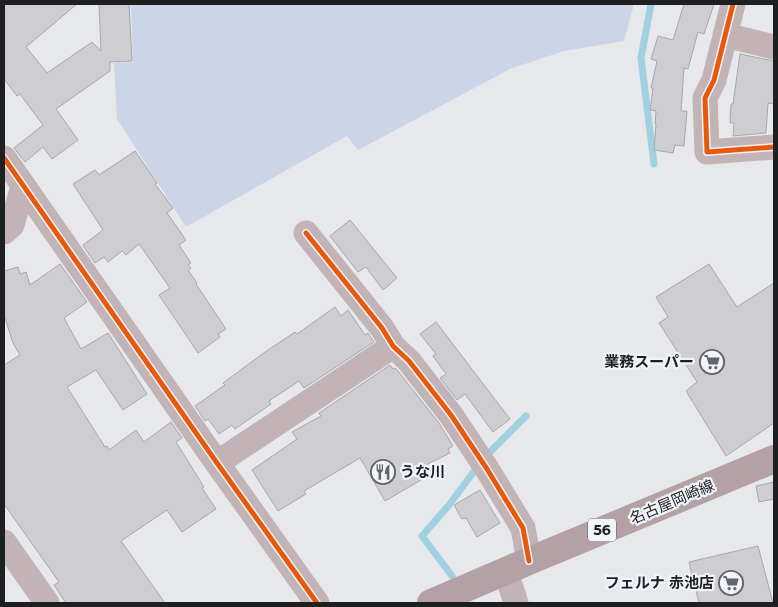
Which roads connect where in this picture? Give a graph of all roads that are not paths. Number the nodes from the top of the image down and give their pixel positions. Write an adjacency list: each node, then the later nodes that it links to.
1 (733, 4): 2 (street)
2 (725, 35): 3 (street); 4 (street)
3 (774, 47)
4 (774, 147)
5 (4, 158): 6 (street)
6 (23, 186): 7 (street); 11 (street)
7 (4, 232)
8 (306, 233): 9 (street)
9 (393, 346): 11 (street); 13 (street)
10 (774, 459): 13 (main road, 名古屋岡崎線 / 56)
11 (217, 463): 15 (street)
12 (4, 542): 14 (street)
13 (517, 566): 16 (main road, 名古屋岡崎線 / 56); 17 (street)
14 (47, 603)
15 (317, 603)
16 (431, 603)
17 (516, 603)

